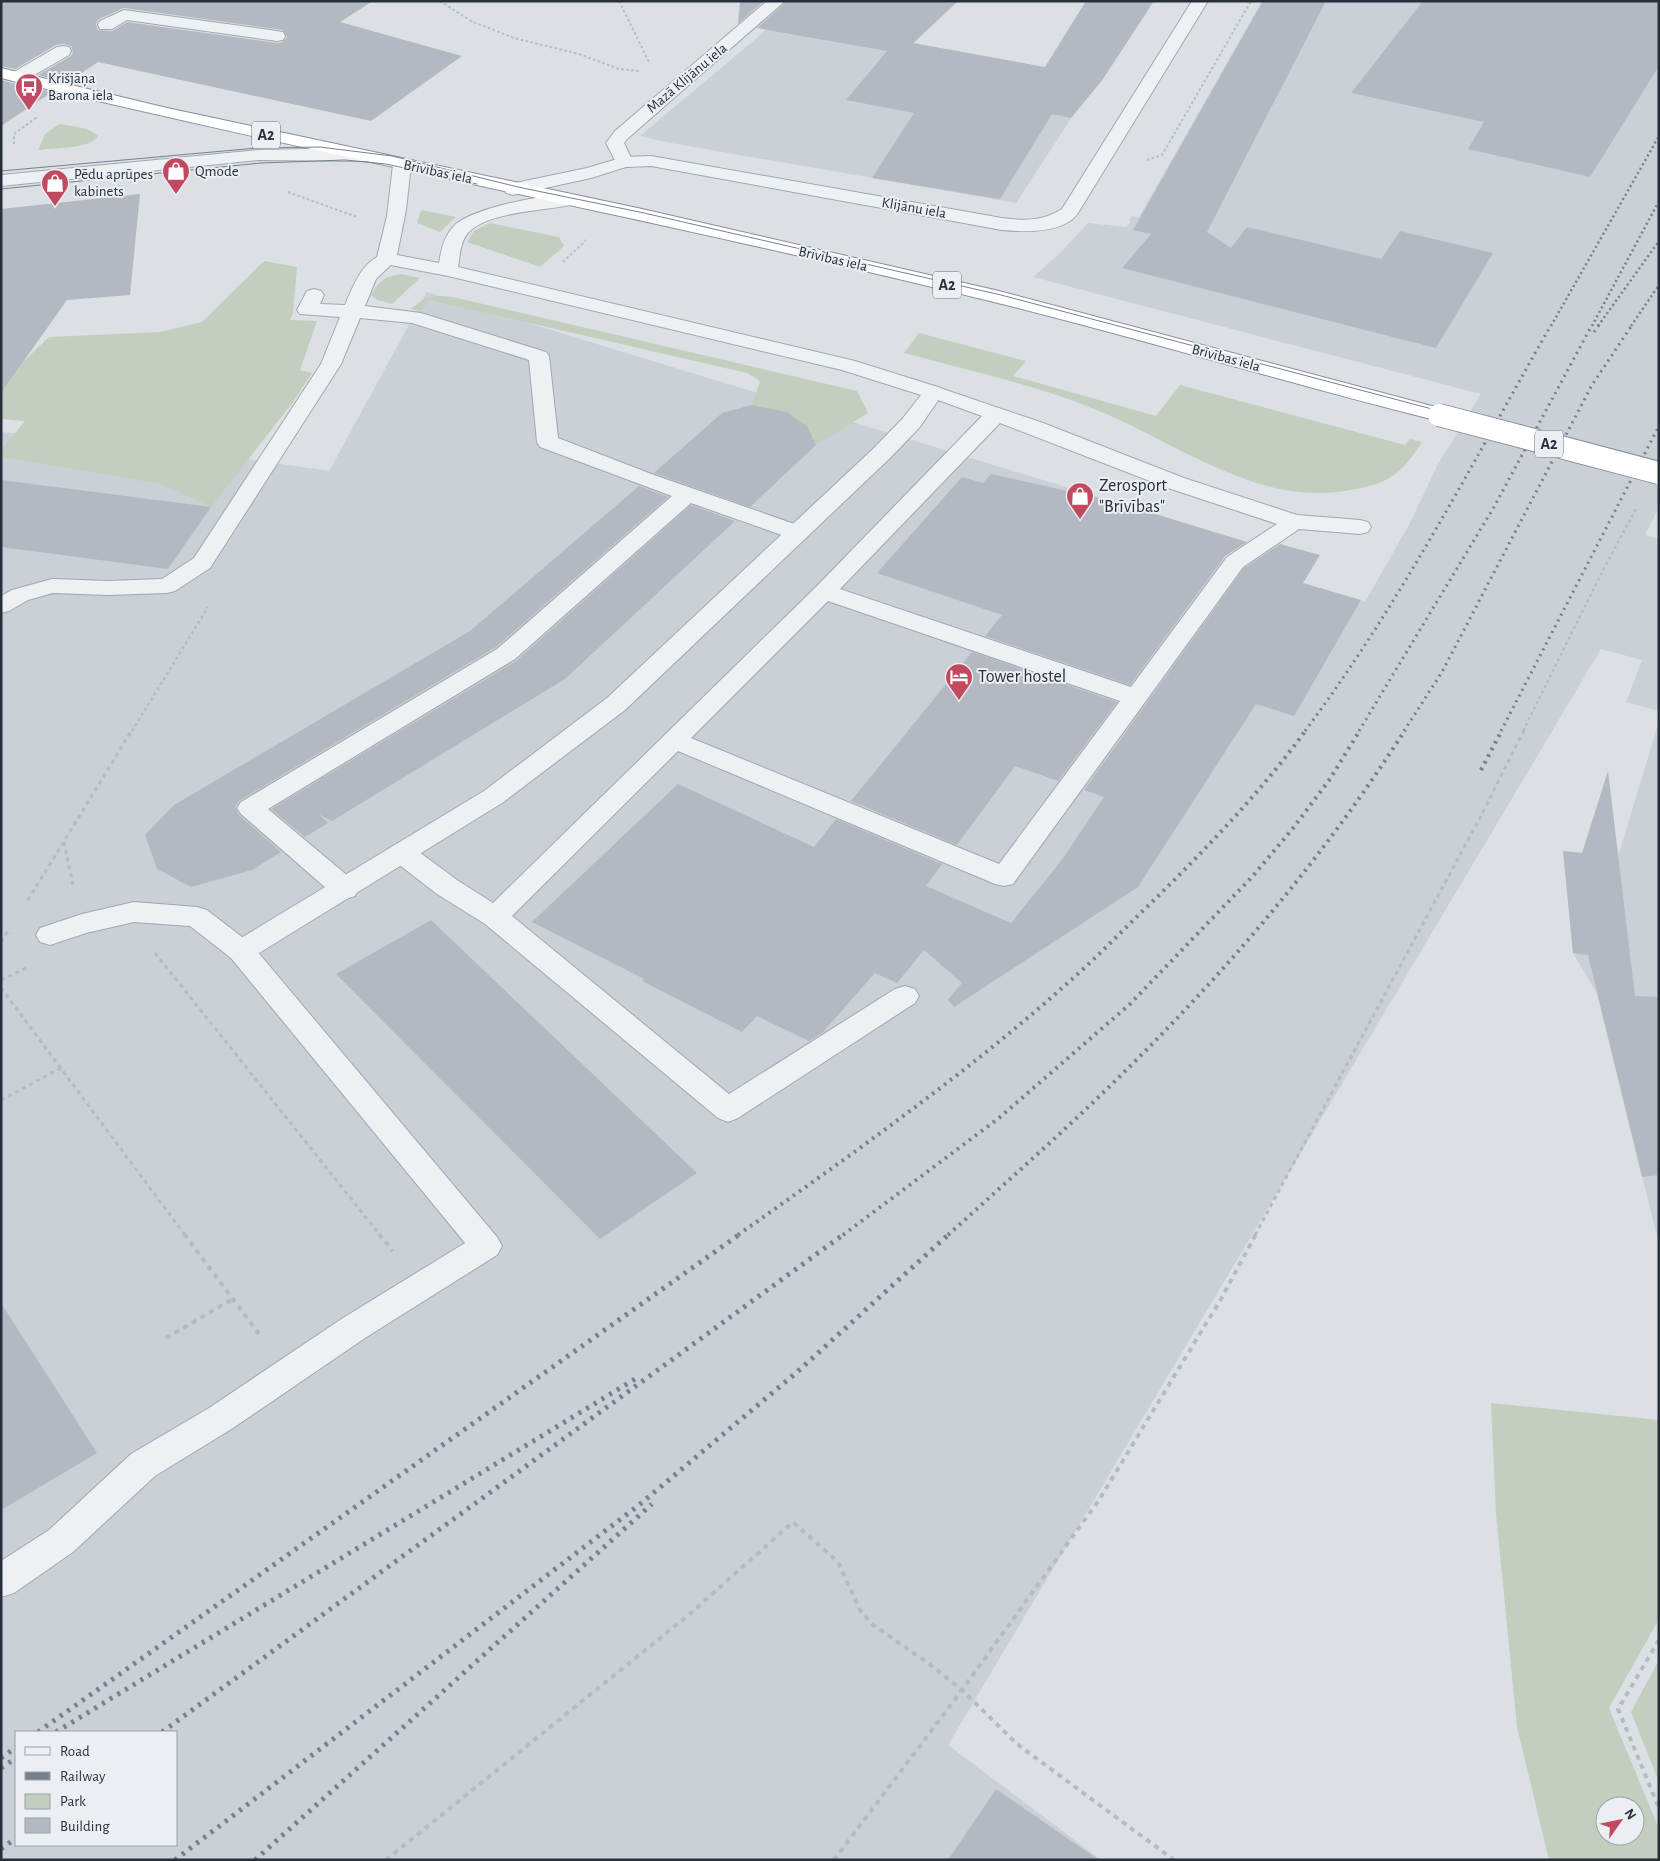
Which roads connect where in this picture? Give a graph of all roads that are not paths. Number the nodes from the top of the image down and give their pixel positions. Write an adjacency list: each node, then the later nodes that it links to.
1 (778, 1): 8 (street, Mazā Klijānu iela)
2 (1200, 1): 8 (street, Klijānu iela)
3 (106, 25): 4 (street)
4 (277, 36)
5 (63, 51): 6 (street)
6 (9, 75): 7 (highway, Brīvības iela / A2)
7 (366, 156): 9 (highway, Brīvības iela / A2); 10 (street)
8 (624, 162): 11 (street, Klijānu iela)
9 (402, 165): 11 (highway, Brīvības iela / A2); 13 (street)
10 (1, 181)
11 (514, 189): 12 (highway, Brīvības iela / A2)
12 (568, 200): 14 (street); 19 (highway, Brīvības iela / A2, bridge)
13 (387, 258): 14 (street); 16 (street)
14 (448, 270): 17 (street)
15 (314, 295): 16 (street)
16 (353, 311): 20 (street); 25 (street)
17 (934, 392): 18 (street); 23 (street)
18 (995, 415): 21 (street); 24 (street)
19 (1659, 473)
20 (688, 494): 23 (street); 29 (street)
21 (1294, 522): 22 (street); 26 (street)
22 (1360, 527)
23 (798, 533): 28 (street)
24 (824, 592): 26 (street); 27 (street)
25 (1, 606)
26 (1136, 697): 27 (street)
27 (674, 740): 30 (street)
28 (402, 852): 29 (street); 30 (street)
29 (344, 889): 32 (street)
30 (495, 917): 33 (street)
31 (50, 935): 32 (street)
32 (241, 951): 34 (street)
33 (905, 996)
34 (1, 1581)

